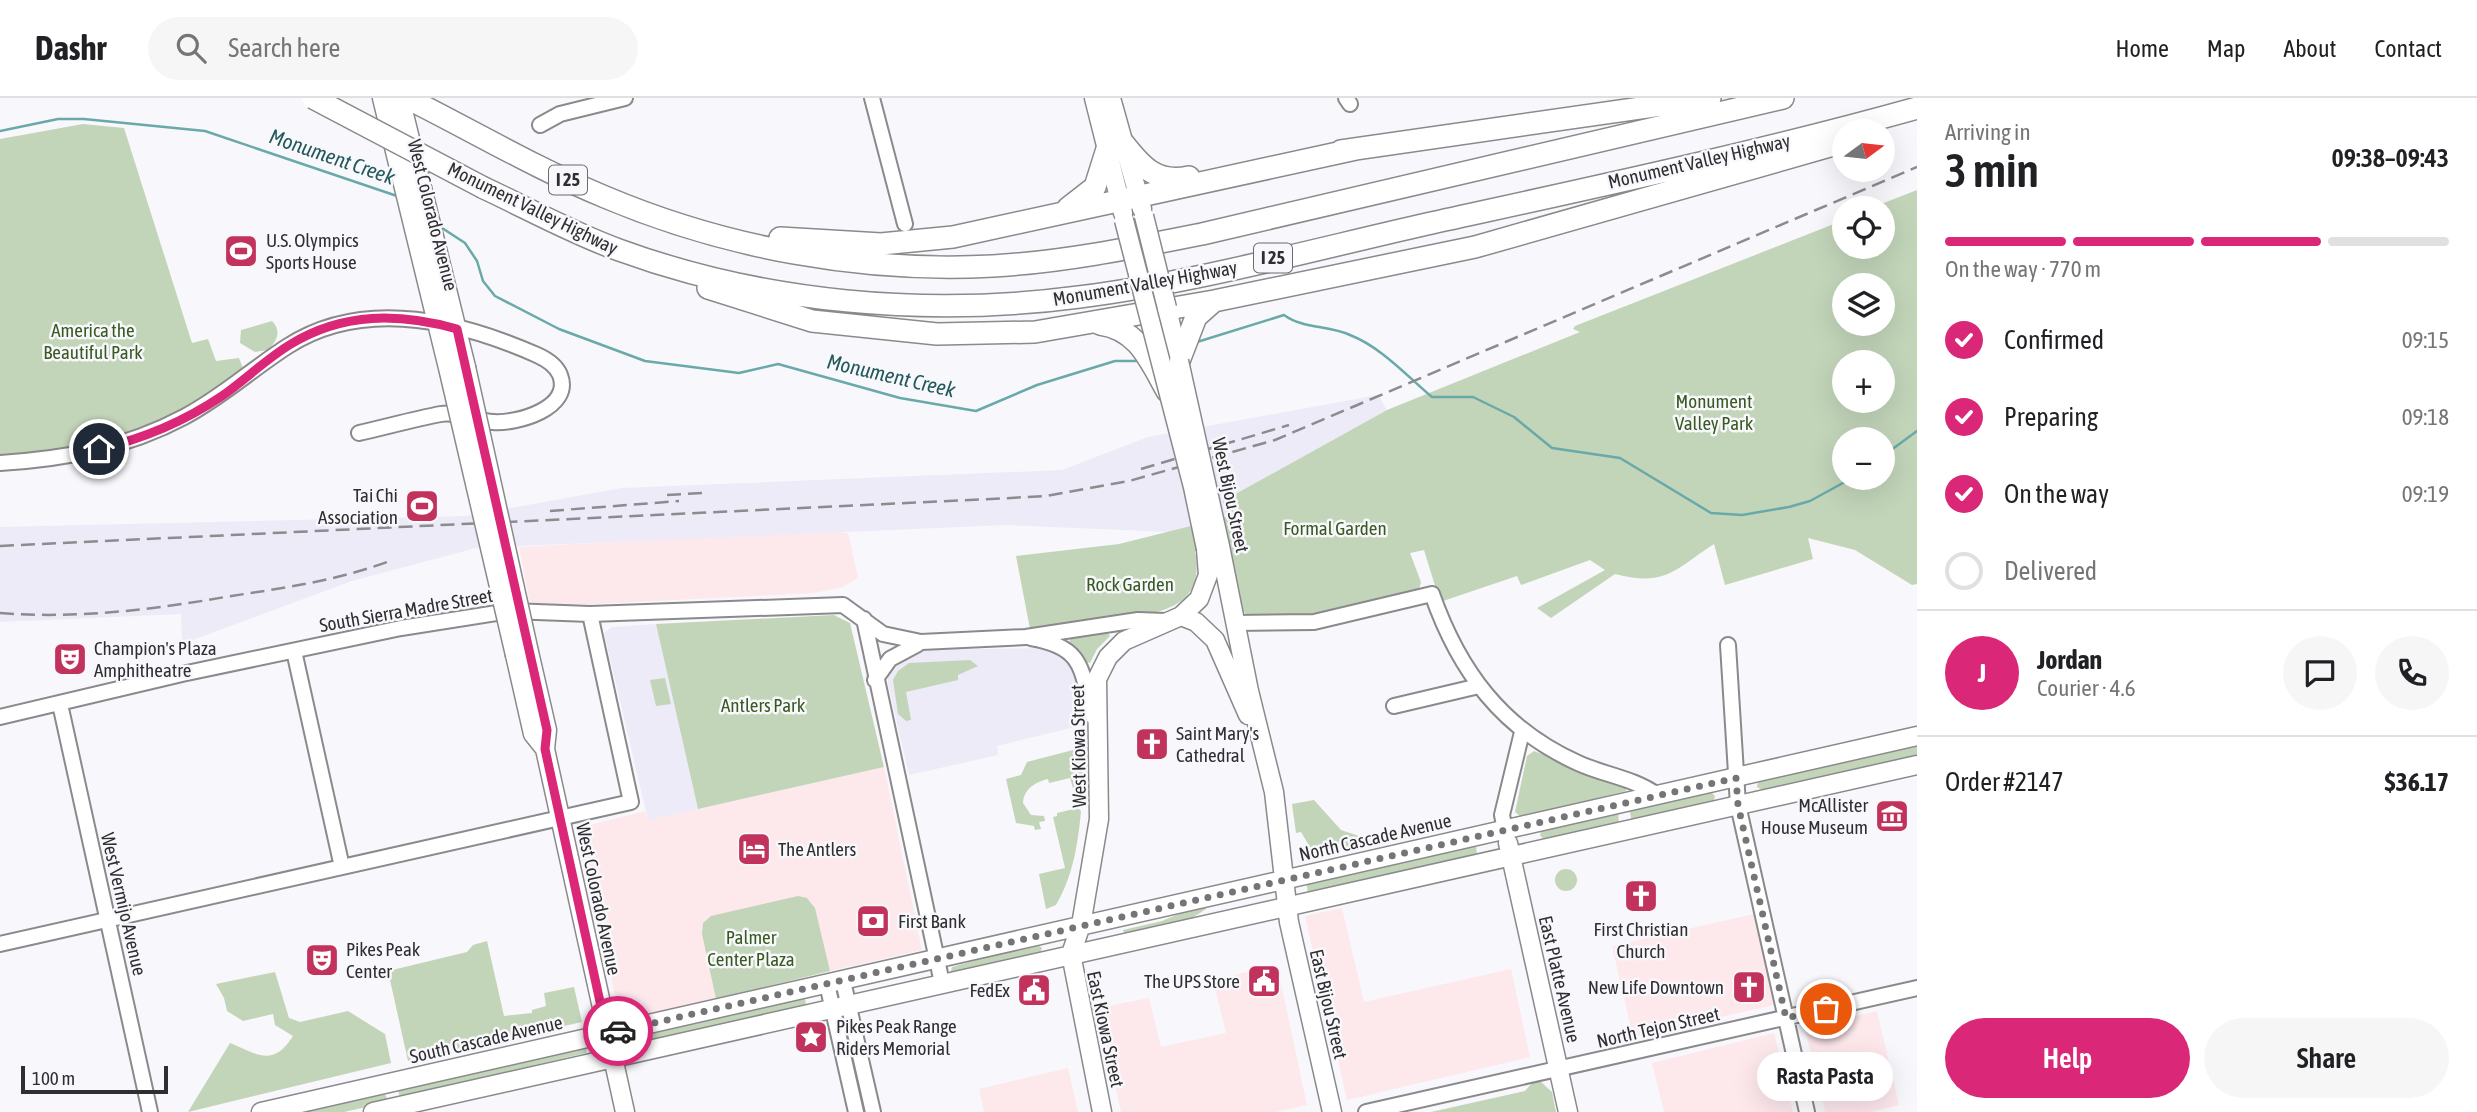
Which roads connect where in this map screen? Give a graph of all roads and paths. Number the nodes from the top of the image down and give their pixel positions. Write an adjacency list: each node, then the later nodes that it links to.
1 (313, 98): 22 (highway, Monument Valley Highway / I 25, bridge)
2 (382, 98): 27 (main road, West Colorado Avenue)
3 (400, 98): 28 (main road, West Colorado Avenue)
4 (407, 98): 19 (highway, Monument Valley Highway / I 25)
5 (625, 98): 13 (street)
6 (872, 98): 21 (street)
7 (1094, 98): 16 (main road, West Bijou Street)
8 (1111, 98): 16 (main road, West Bijou Street)
9 (1710, 98): 17 (highway)
10 (1783, 98): 19 (highway, Monument Valley Highway / I 25)
11 (1917, 108): 22 (highway, Monument Valley Highway / I 25)
12 (1917, 117): 14 (highway)
13 (540, 125)
14 (1895, 125)
15 (1832, 145): 23 (highway)
16 (1115, 146): 17 (highway); 18 (main road, West Bijou Street); 20 (highway)
17 (1356, 149): 18 (highway)
18 (1132, 209): 20 (highway); 24 (main road, West Bijou Street, bridge); 25 (main road, West Bijou Street, bridge)
19 (643, 212): 20 (highway)
20 (1050, 215)
21 (905, 224)
22 (622, 251): 26 (highway)
23 (1214, 301): 24 (highway); 29 (highway)
24 (1167, 308): 25 (highway, bridge); 29 (main road, West Bijou Street)
25 (1146, 312): 26 (highway); 30 (main road, West Bijou Street, bridge)
26 (1094, 323): 30 (highway)
27 (438, 324): 28 (street); 32 (street); 42 (main road, West Colorado Avenue, bridge)
28 (457, 329): 31 (street); 42 (main road, West Colorado Avenue, bridge)
29 (1179, 361): 33 (main road, West Bijou Street, bridge)
30 (1167, 391): 33 (main road, West Bijou Street, bridge)
31 (359, 433)
32 (0, 463)
33 (1213, 548): 35 (main road, West Kiowa Street); 37 (main road, West Bijou Street)
34 (590, 614): 36 (street, South Sierra Madre Street); 41 (street, South Sierra Madre Street); 56 (street)
35 (1174, 618): 38 (street); 48 (main road); 49 (main road, West Kiowa Street)
36 (864, 619): 39 (street, South Sierra Madre Street); 43 (street)
37 (1235, 623): 44 (street); 48 (main road, West Bijou Street)
38 (1026, 637): 39 (street); 49 (street)
39 (921, 642): 43 (street)
40 (1728, 645): 53 (street)
41 (294, 651): 45 (street, South Sierra Madre Street); 59 (street)
42 (522, 653): 56 (main road, West Colorado Avenue)
43 (875, 680): 66 (street)
44 (1479, 686): 46 (street); 50 (street)
45 (60, 704): 47 (street, South Sierra Madre Street); 62 (street, West Vermijo Avenue)
46 (1394, 706)
47 (0, 717)
48 (1258, 725): 60 (main road, West Bijou Street)
49 (1096, 729): 63 (main road, West Kiowa Street)
50 (1522, 732): 54 (street); 57 (street)
51 (1917, 736): 53 (main road, North Cascade Avenue)
52 (1917, 765): 55 (main road)
53 (1736, 778): 54 (main road, North Cascade Avenue); 55 (street)
54 (1657, 795): 57 (main road, North Cascade Avenue)
55 (1738, 805): 58 (main road); 71 (street)
56 (560, 818): 59 (street); 72 (main road, West Colorado Avenue)
57 (1505, 830): 58 (main road, East Platte Avenue); 60 (main road, North Cascade Avenue)
58 (1511, 855): 61 (main road); 75 (main road, East Platte Avenue)
59 (342, 867): 62 (street)
60 (1283, 879): 61 (main road, West Bijou Street); 63 (main road, North Cascade Avenue)
61 (1286, 905): 65 (main road); 86 (main road, East Bijou Street)
62 (108, 920): 64 (street); 79 (street, West Vermijo Avenue)
63 (1081, 925): 65 (main road, West Kiowa Street); 66 (main road, North Cascade Avenue)
64 (0, 944)
65 (1071, 954): 68 (main road); 85 (main road, East Kiowa Street)
66 (936, 960): 67 (main road, North Cascade Avenue); 68 (street)
67 (835, 983): 70 (street); 72 (main road, South Cascade Avenue)
68 (942, 983): 70 (main road)
69 (1917, 988): 71 (street, North Tejon Street)
70 (841, 1006): 73 (main road); 74 (street); 76 (street)
71 (1786, 1018): 75 (street, North Tejon Street); 89 (street)
72 (607, 1034): 73 (main road, West Colorado Avenue); 77 (main road, South Cascade Avenue)
73 (613, 1057): 78 (main road); 82 (main road, West Colorado Avenue)
74 (863, 1068): 76 (street); 84 (street)
75 (1559, 1069): 87 (street, North Tejon Street); 88 (main road, East Platte Avenue)
76 (847, 1072): 83 (street)
77 (390, 1083): 78 (street); 80 (main road, South Cascade Avenue)
78 (395, 1107): 81 (main road)
79 (150, 1112)
80 (261, 1112)
81 (373, 1112)
82 (625, 1112)
83 (856, 1112)
84 (873, 1112)
85 (1102, 1112)
86 (1332, 1112)
87 (1366, 1112)
88 (1568, 1112)
89 (1807, 1112)

